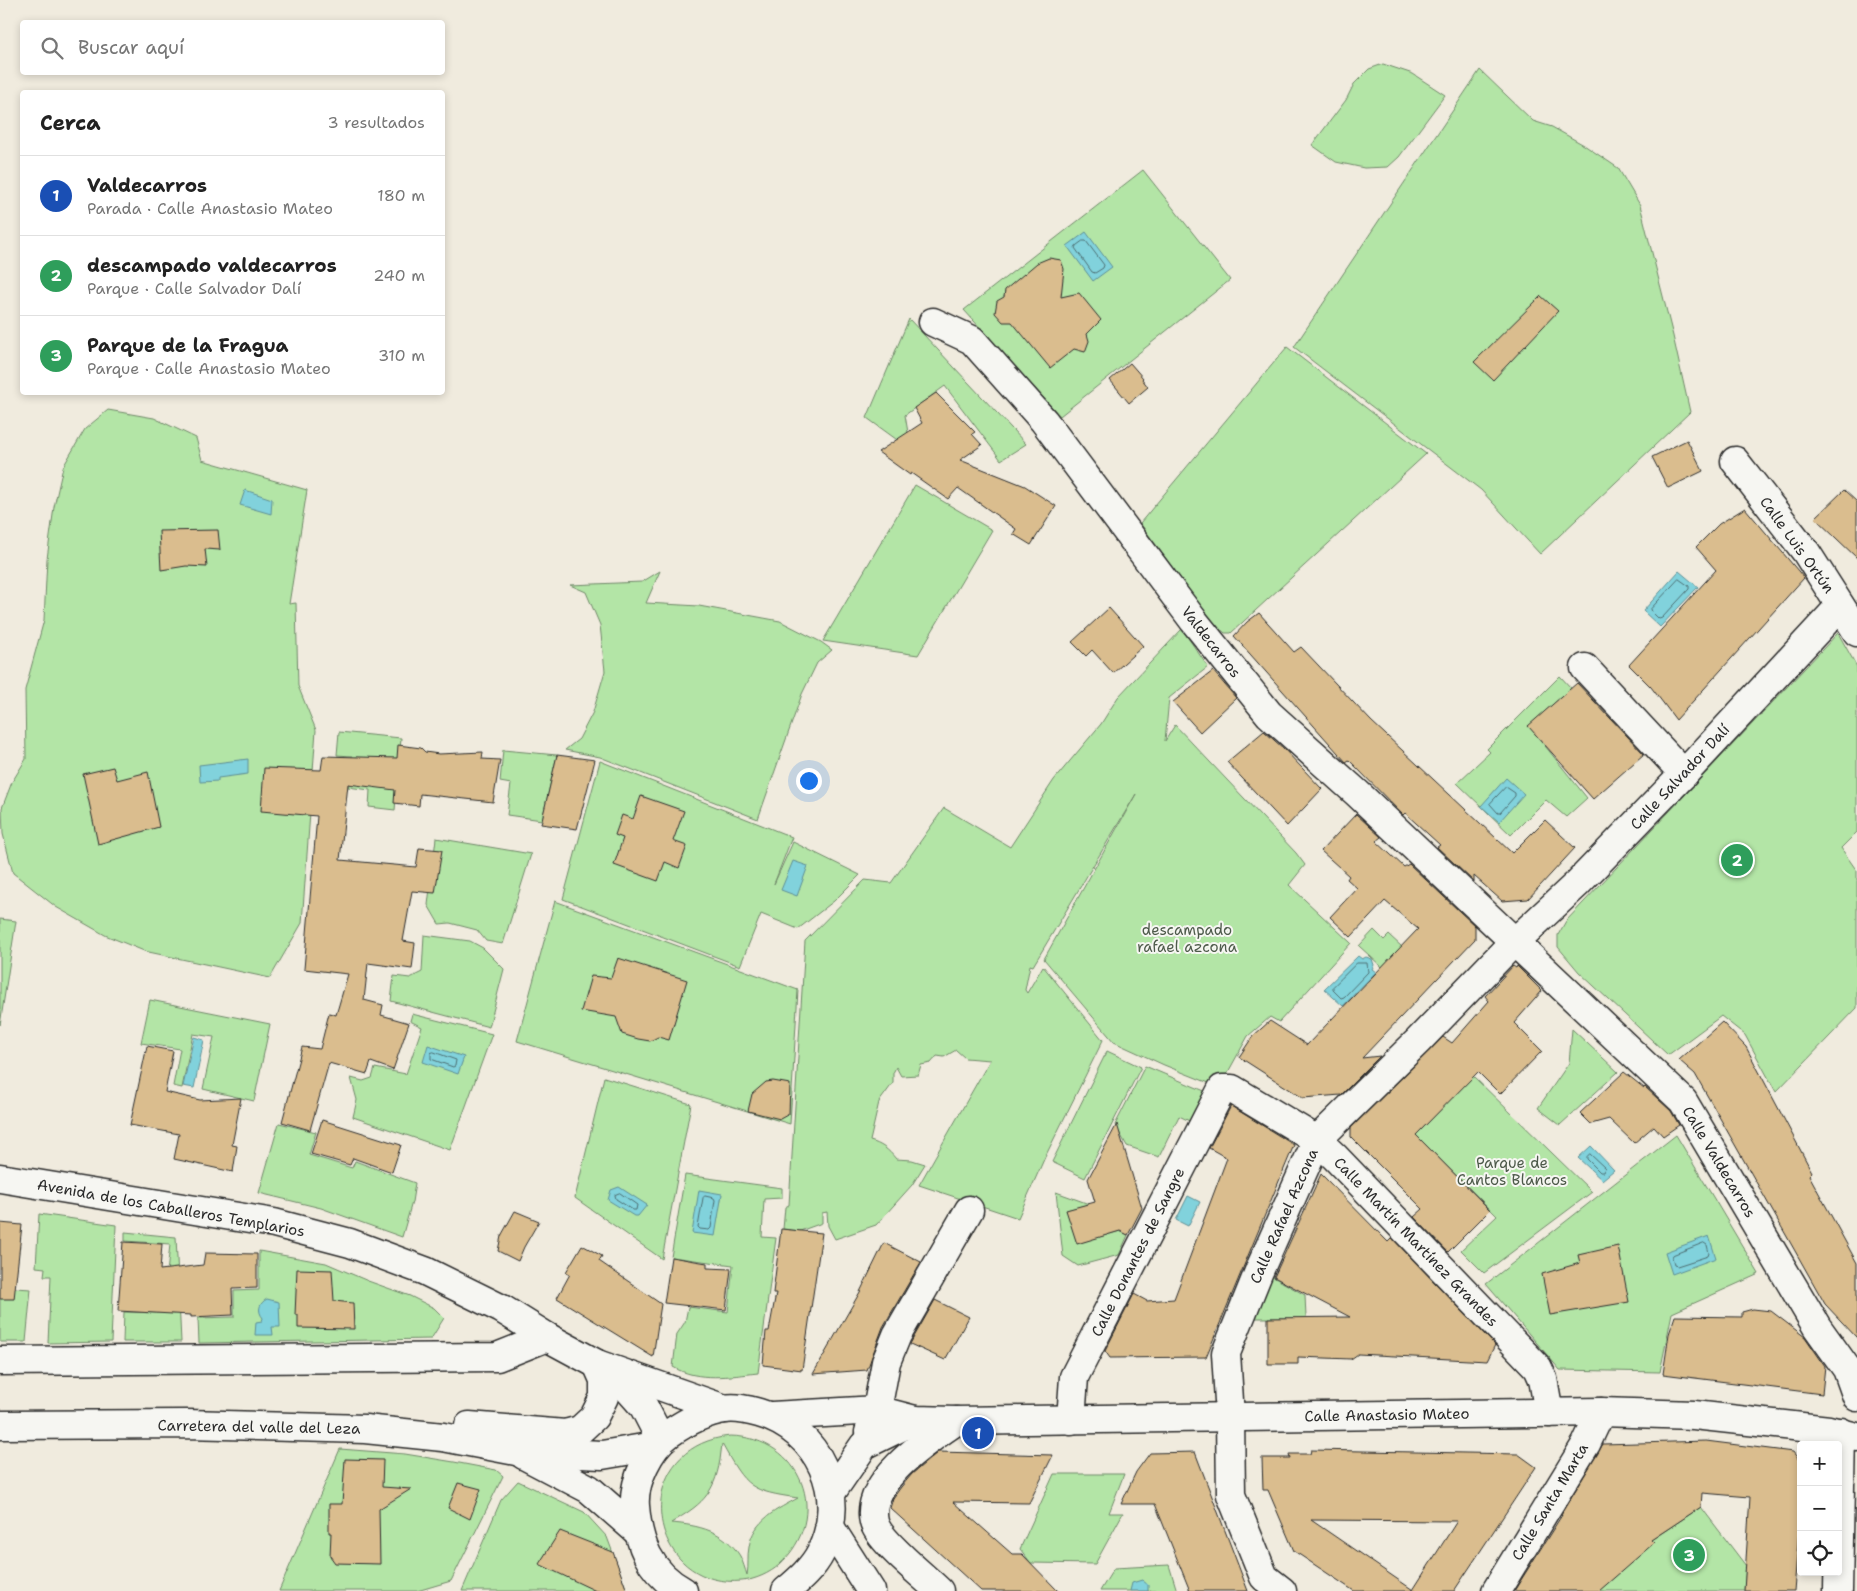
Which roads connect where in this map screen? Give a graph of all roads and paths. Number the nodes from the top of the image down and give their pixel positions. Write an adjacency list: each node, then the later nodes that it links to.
1 (933, 322): 7 (street, Valdecarros)
2 (1734, 461): 3 (street, Calle Luis Ortún)
3 (1840, 606): 4 (street, Calle Luis Ortún); 6 (street, Calle Salvador Dalí)
4 (1857, 632)
5 (1585, 668): 6 (street)
6 (1684, 774): 7 (street, Calle Salvador Dalí)
7 (1514, 943): 9 (street, Calle Rafael Azcona); 15 (street, Calle Valdecarros)
8 (1222, 1089): 9 (street, Calle Martín Martínez Grandes); 23 (street, Calle Donantes de Sangre)
9 (1317, 1140): 19 (street, Calle Martín Martínez Grandes); 21 (street, Calle Rafael Azcona)
10 (0, 1178): 12 (street, Avenida de los Caballeros Templarios)
11 (970, 1210): 17 (street)
12 (547, 1336): 13 (street); 14 (street, Avenida de los Caballeros Templarios)
13 (0, 1361)
14 (604, 1367): 16 (street, Avenida de los Caballeros Templarios); 26 (street); 28 (street, Avenida de los Caballeros Templarios)
15 (1857, 1397)
16 (725, 1409): 20 (street); 28 (street)
17 (877, 1410): 20 (street); 22 (street); 29 (street)
18 (1601, 1412): 19 (street, Calle Anastasio Mateo); 27 (street, Calle Anastasio Mateo); 40 (street, Calle Santa Marta)
19 (1549, 1413): 21 (street, Calle Anastasio Mateo)
20 (772, 1416): 31 (street)
21 (1230, 1416): 23 (street, Calle Anastasio Mateo); 39 (street, Calle Rafael Azcona)
22 (915, 1420): 24 (street, Calle Anastasio Mateo); 29 (street)
23 (1071, 1420): 24 (street, Calle Anastasio Mateo)
24 (956, 1421): 38 (street)
25 (0, 1425): 26 (street, Carretera del valle del Leza)
26 (365, 1429): 30 (street, Carretera del valle del Leza)
27 (1839, 1436): 42 (street)
28 (658, 1443): 30 (street); 33 (street)
29 (864, 1445): 31 (street)
30 (516, 1451): 33 (street)
31 (831, 1493): 32 (street)
32 (830, 1527): 36 (street); 37 (street)
33 (637, 1531): 35 (street)
34 (1824, 1576): 41 (street)
35 (682, 1591)
36 (786, 1591)
37 (870, 1591)
38 (939, 1591)
39 (1282, 1591)
40 (1496, 1591)
41 (1823, 1591)
42 (1838, 1591)

